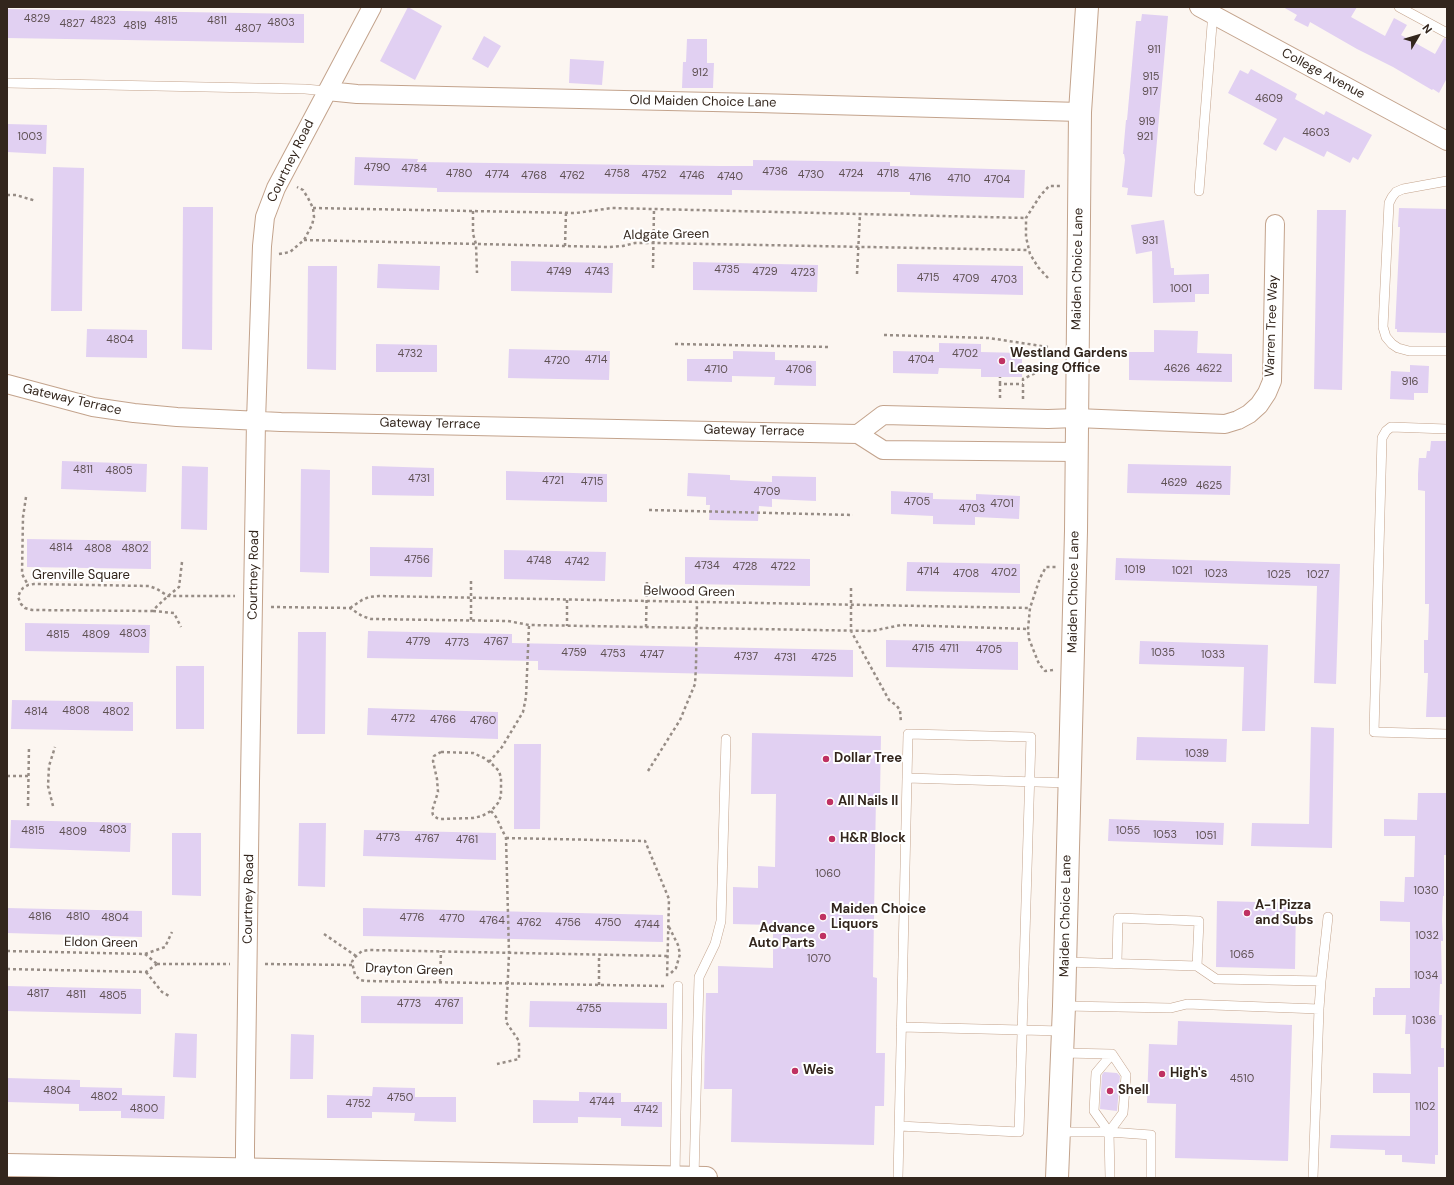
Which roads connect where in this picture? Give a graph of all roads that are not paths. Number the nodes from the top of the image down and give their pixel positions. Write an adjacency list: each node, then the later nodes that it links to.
1 (372, 7): 7 (street, Courtney Road)
2 (1087, 7): 8 (street, Maiden Choice Lane)
3 (1399, 7): 5 (lane)
4 (1208, 10): 9 (street, College Avenue); 11 (lane)
5 (1447, 33)
6 (7, 82): 7 (lane)
7 (327, 91): 8 (street, Old Maiden Choice Lane); 16 (street, Courtney Road)
8 (1080, 112): 15 (street, Maiden Choice Lane)
9 (1447, 141)
10 (1447, 181): 13 (lane)
11 (1199, 191)
12 (1275, 224): 15 (street, Warren Tree Way)
13 (1447, 351)
14 (7, 384): 16 (street, Gateway Terrace)
15 (1076, 418): 18 (street); 19 (street, Maiden Choice Lane)
16 (256, 421): 18 (street, Gateway Terrace); 42 (street, Courtney Road)
17 (1447, 429): 20 (lane)
18 (858, 434): 19 (street)
19 (1076, 452): 24 (street, Maiden Choice Lane)
20 (1447, 734)
21 (726, 738): 43 (lane)
22 (907, 778): 23 (lane); 23 (lane); 33 (lane)
23 (1029, 782): 24 (lane); 34 (lane)
24 (1069, 783): 26 (street, Maiden Choice Lane)
25 (1328, 917): 29 (lane)
26 (1065, 962): 27 (lane); 31 (street, Maiden Choice Lane)
27 (1118, 962): 28 (lane); 28 (lane)
28 (1197, 966): 29 (lane)
29 (1321, 981): 32 (lane)
30 (678, 986): 43 (lane)
31 (1064, 1006): 32 (lane); 35 (street, Maiden Choice Lane)
32 (1319, 1009): 49 (lane)
33 (901, 1027): 34 (lane); 38 (lane)
34 (1022, 1030): 35 (lane); 38 (lane)
35 (1062, 1032): 36 (street, Maiden Choice Lane)
36 (1062, 1053): 37 (lane); 39 (street, Maiden Choice Lane)
37 (1112, 1054): 40 (lane); 40 (lane)
38 (899, 1126): 45 (lane)
39 (1059, 1132): 40 (lane); 46 (street, Maiden Choice Lane)
40 (1109, 1132): 47 (lane); 48 (lane)
41 (7, 1165): 42 (street)
42 (244, 1175): 43 (street)
43 (678, 1178): 44 (street)
44 (706, 1178)
45 (898, 1178)
46 (1057, 1178)
47 (1110, 1178)
48 (1151, 1178)
49 (1314, 1178)

